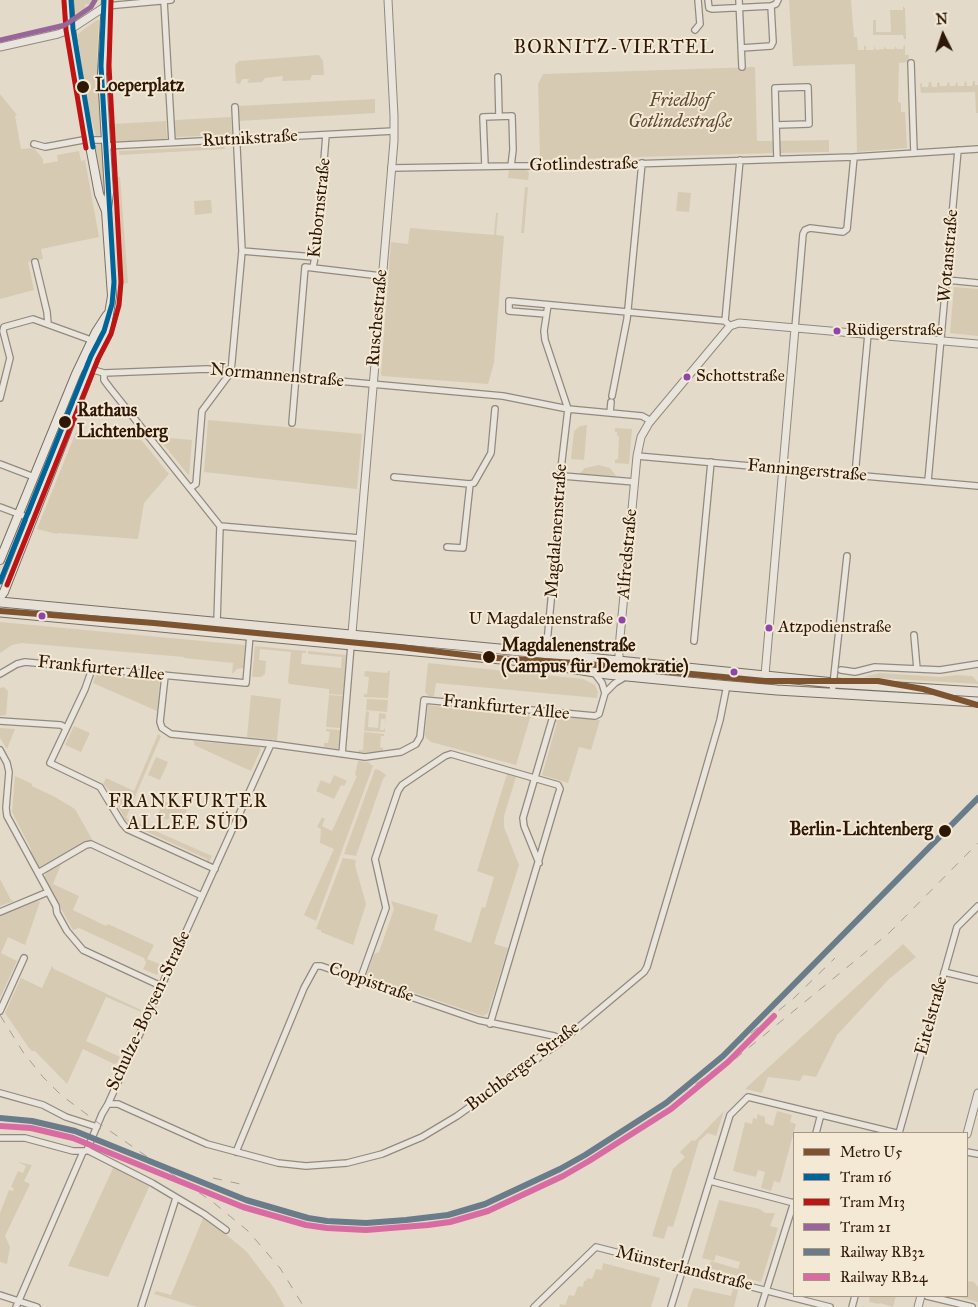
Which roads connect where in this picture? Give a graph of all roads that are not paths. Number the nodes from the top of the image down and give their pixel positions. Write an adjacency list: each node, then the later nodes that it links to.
1 (69, 0): 12 (main road)
2 (164, 0): 3 (street); 9 (street); 26 (street)
3 (171, 0)
4 (388, 0): 22 (street, Ruschestraße)
5 (698, 0): 13 (street)
6 (708, 0): 11 (street)
7 (739, 0): 11 (street)
8 (778, 0): 10 (street)
9 (106, 3): 12 (street); 27 (main road)
10 (771, 6): 11 (street); 15 (street)
11 (740, 8): 15 (street)
12 (71, 29): 14 (street); 25 (main road)
13 (695, 30)
14 (0, 47)
15 (741, 48): 17 (street)
16 (911, 63): 31 (street)
17 (742, 67)
18 (498, 77): 20 (street)
19 (236, 107): 24 (street)
20 (499, 116): 36 (street); 37 (street)
21 (776, 125): 21 (street); 33 (street)
22 (394, 131): 23 (street, Rutnikstraße); 38 (street, Ruschestraße)
23 (326, 135): 24 (street, Rutnikstraße); 41 (street, Kubornstraße)
24 (237, 140): 26 (street, Rutnikstraße); 40 (street)
25 (90, 141): 27 (street, Rutnikstraße); 28 (street, Rutnikstraße); 39 (main road)
26 (172, 142): 27 (street, Rutnikstraße)
27 (106, 143): 39 (main road)
28 (34, 144)
29 (978, 149): 30 (street, Gotlindestraße)
30 (958, 150): 31 (street, Gotlindestraße); 45 (street, Wotanstraße)
31 (914, 152): 32 (street, Gotlindestraße)
32 (854, 157): 33 (street, Gotlindestraße); 53 (street)
33 (777, 159): 34 (street, Gotlindestraße)
34 (740, 160): 35 (street, Gotlindestraße); 51 (street)
35 (642, 164): 37 (street, Gotlindestraße); 48 (street)
36 (486, 166): 37 (street, Gotlindestraße); 38 (street, Gotlindestraße)
37 (511, 166)
38 (391, 168): 44 (street, Ruschestraße)
39 (106, 211): 49 (main road)
40 (242, 251): 41 (street); 61 (street)
41 (314, 257): 43 (street, Kubornstraße)
42 (35, 262): 52 (street)
43 (313, 267): 44 (street); 63 (street, Kubornstraße)
44 (382, 276): 64 (street, Ruschestraße)
45 (947, 280): 46 (street); 56 (street, Wotanstraße)
46 (978, 283)
47 (548, 305): 48 (street); 50 (street); 50 (street)
48 (627, 312): 51 (street); 68 (street)
49 (108, 314): 55 (main road); 57 (main road)
50 (546, 314): 67 (street)
51 (727, 323): 53 (street); 69 (street)
52 (48, 324): 55 (street); 65 (street)
53 (795, 328): 54 (street); 74 (street)
54 (868, 334): 56 (street); 75 (street)
55 (92, 340): 57 (street); 59 (main road)
56 (941, 341): 58 (street); 79 (street, Wotanstraße)
57 (102, 344): 60 (main road)
58 (978, 344)
59 (80, 366): 60 (street, Normannenstraße); 77 (main road)
60 (92, 370): 62 (street, Normannenstraße); 86 (main road)
61 (231, 372): 62 (street, Normannenstraße); 63 (street, Normannenstraße); 83 (street)
62 (104, 373): 83 (street)
63 (296, 377): 64 (street, Normannenstraße); 70 (street, Kubornstraße)
64 (372, 384): 67 (street, Normannenstraße); 88 (street, Ruschestraße)
65 (0, 398)
66 (495, 409): 81 (street)
67 (568, 409): 68 (street, Normannenstraße); 76 (street, Magdalenenstraße)
68 (610, 413): 69 (street, Normannenstraße)
69 (651, 421): 71 (street)
70 (292, 423)
71 (637, 456): 72 (street, Fanningerstraße); 80 (street, Alfredstraße)
72 (711, 462): 74 (street, Fanningerstraße); 100 (street)
73 (0, 464): 77 (street)
74 (783, 468): 75 (street, Fanningerstraße); 111 (street)
75 (856, 475): 79 (street, Fanningerstraße)
76 (562, 476): 80 (street); 102 (street, Magdalenenstraße)
77 (34, 477): 85 (main road)
78 (394, 477): 81 (street)
79 (928, 481): 82 (street, Fanningerstraße)
80 (635, 482): 103 (street, Alfredstraße)
81 (470, 484): 89 (street)
82 (978, 486)
83 (190, 488): 87 (street)
84 (0, 507): 85 (street)
85 (19, 514): 86 (street); 91 (main road)
86 (32, 519): 92 (main road)
87 (220, 526): 88 (street); 95 (street)
88 (359, 538): 98 (street, Ruschestraße)
89 (448, 547)
90 (848, 556): 115 (street)
91 (0, 560)
92 (0, 597)
93 (0, 602): 95 (main road)
94 (0, 612): 96 (main road)
95 (217, 622): 96 (street); 98 (main road)
96 (204, 631): 97 (main road)
97 (250, 635): 101 (main road); 112 (street, Frankfurter Allee)
98 (352, 635): 101 (street, Ruschestraße); 102 (main road)
99 (914, 636): 106 (street)
100 (694, 641)
101 (351, 645): 108 (main road); 126 (street)
102 (546, 653): 103 (main road)
103 (619, 661): 109 (main road); 113 (street)
104 (978, 664): 106 (street)
105 (92, 669): 110 (street, Frankfurter Allee); 112 (street, Frankfurter Allee); 123 (street)
106 (917, 669): 107 (street)
107 (840, 670)
108 (593, 671): 113 (main road); 118 (street)
109 (720, 671): 111 (main road); 116 (main road)
110 (0, 674)
111 (765, 675): 114 (main road); 116 (main road)
112 (165, 676): 124 (street)
113 (629, 676): 116 (main road); 118 (street)
114 (778, 677): 115 (main road); 116 (main road)
115 (834, 682): 117 (main road); 119 (street)
116 (727, 685): 119 (main road); 142 (street, Buchberger Straße)
117 (978, 692)
118 (605, 693): 121 (street, Frankfurter Allee)
119 (832, 694): 120 (main road)
120 (978, 702)
121 (554, 713): 126 (street, Frankfurter Allee); 127 (street)
122 (0, 721): 123 (street)
123 (66, 728): 129 (street)
124 (271, 744): 126 (street); 129 (street, Schulze-Boysen-Straße)
125 (0, 750): 130 (street)
126 (342, 754)
127 (535, 778): 128 (street); 128 (street); 137 (street)
128 (538, 863): 141 (street)
129 (215, 869): 132 (street, Schulze-Boysen-Straße)
130 (38, 873): 131 (street); 132 (street)
131 (48, 892): 134 (street); 139 (street)
132 (202, 896): 139 (street, Schulze-Boysen-Straße)
133 (978, 906): 136 (street, Eitelstraße)
134 (0, 912)
135 (24, 958): 140 (street)
136 (944, 972): 138 (street); 150 (street, Eitelstraße)
137 (360, 980): 141 (street, Coppistraße); 154 (street, Coppistraße)
138 (978, 980)
139 (161, 986): 145 (street, Schulze-Boysen-Straße)
140 (0, 1011)
141 (490, 1024): 142 (street, Coppistraße)
142 (562, 1041): 154 (street, Buchberger Straße)
143 (0, 1093): 147 (street)
144 (978, 1093): 151 (street)
145 (108, 1104): 147 (street, Schulze-Boysen-Straße); 154 (street, Buchberger Straße)
146 (821, 1114): 148 (street); 149 (street); 155 (street)
147 (97, 1127): 153 (street, Schulze-Boysen-Straße)
148 (816, 1132)
149 (894, 1132)
150 (898, 1132)
151 (968, 1132)
152 (2, 1138): 153 (street)
153 (85, 1151): 156 (street); 164 (street, Schulze-Boysen-Straße)
154 (236, 1152)
155 (710, 1181): 157 (street); 160 (street)
156 (176, 1198): 159 (street); 166 (street)
157 (793, 1202)
158 (793, 1205): 161 (street)
159 (226, 1230)
160 (683, 1269): 161 (street, Münsterlandstraße); 167 (street, Münsterlandstraße); 168 (street)
161 (766, 1291): 169 (street); 170 (street, Münsterlandstraße)
162 (0, 1295): 164 (street)
163 (931, 1297): 171 (street)
164 (17, 1304): 165 (street)
165 (37, 1307)
166 (142, 1307)
167 (534, 1307)
168 (672, 1307)
169 (761, 1307)
170 (830, 1307)
171 (972, 1307)

